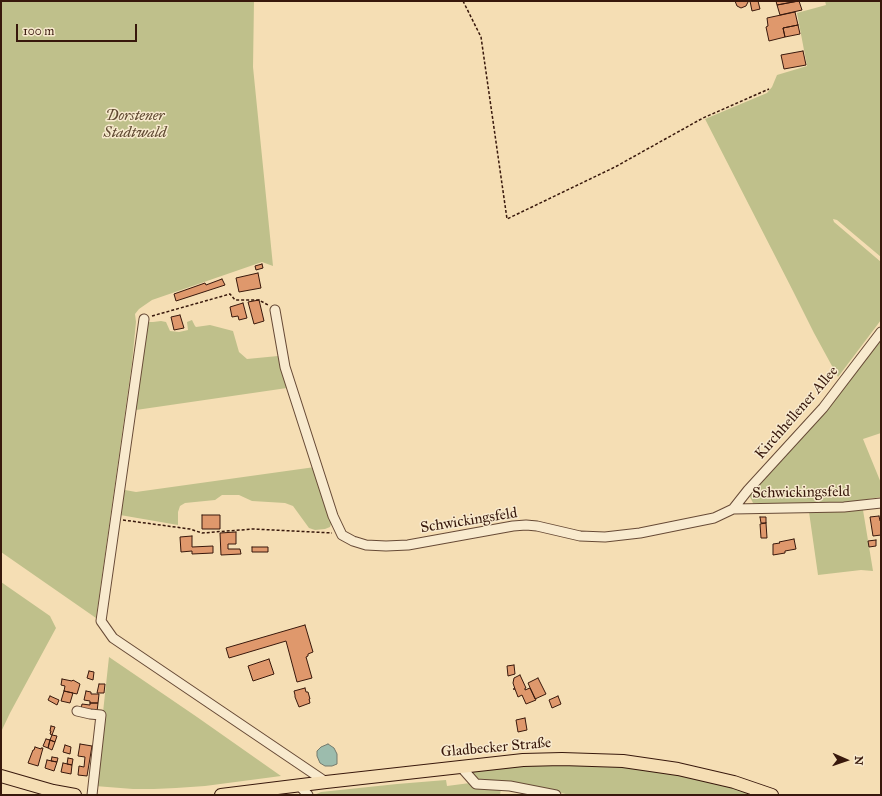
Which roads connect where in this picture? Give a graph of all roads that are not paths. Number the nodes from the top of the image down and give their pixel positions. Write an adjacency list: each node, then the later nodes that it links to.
1 (275, 310): 5 (street, Schwickingsfeld)
2 (144, 318): 9 (street)
3 (881, 332): 5 (street, Kirchhellener Allee)
4 (881, 503): 5 (street, Schwickingsfeld)
5 (733, 510)
6 (77, 711): 13 (street)
7 (462, 767): 9 (main road, Gladbecker Straße); 11 (street); 17 (main road, Gladbecker Straße)
8 (1, 776): 12 (main road)
9 (326, 782): 10 (main road, Gladbecker Straße)
10 (299, 785): 14 (main road, Gladbecker Straße); 15 (street)
11 (546, 794): 16 (street)
12 (75, 795)
13 (92, 795)
14 (220, 795)
15 (308, 795)
16 (556, 795)
17 (772, 795)

